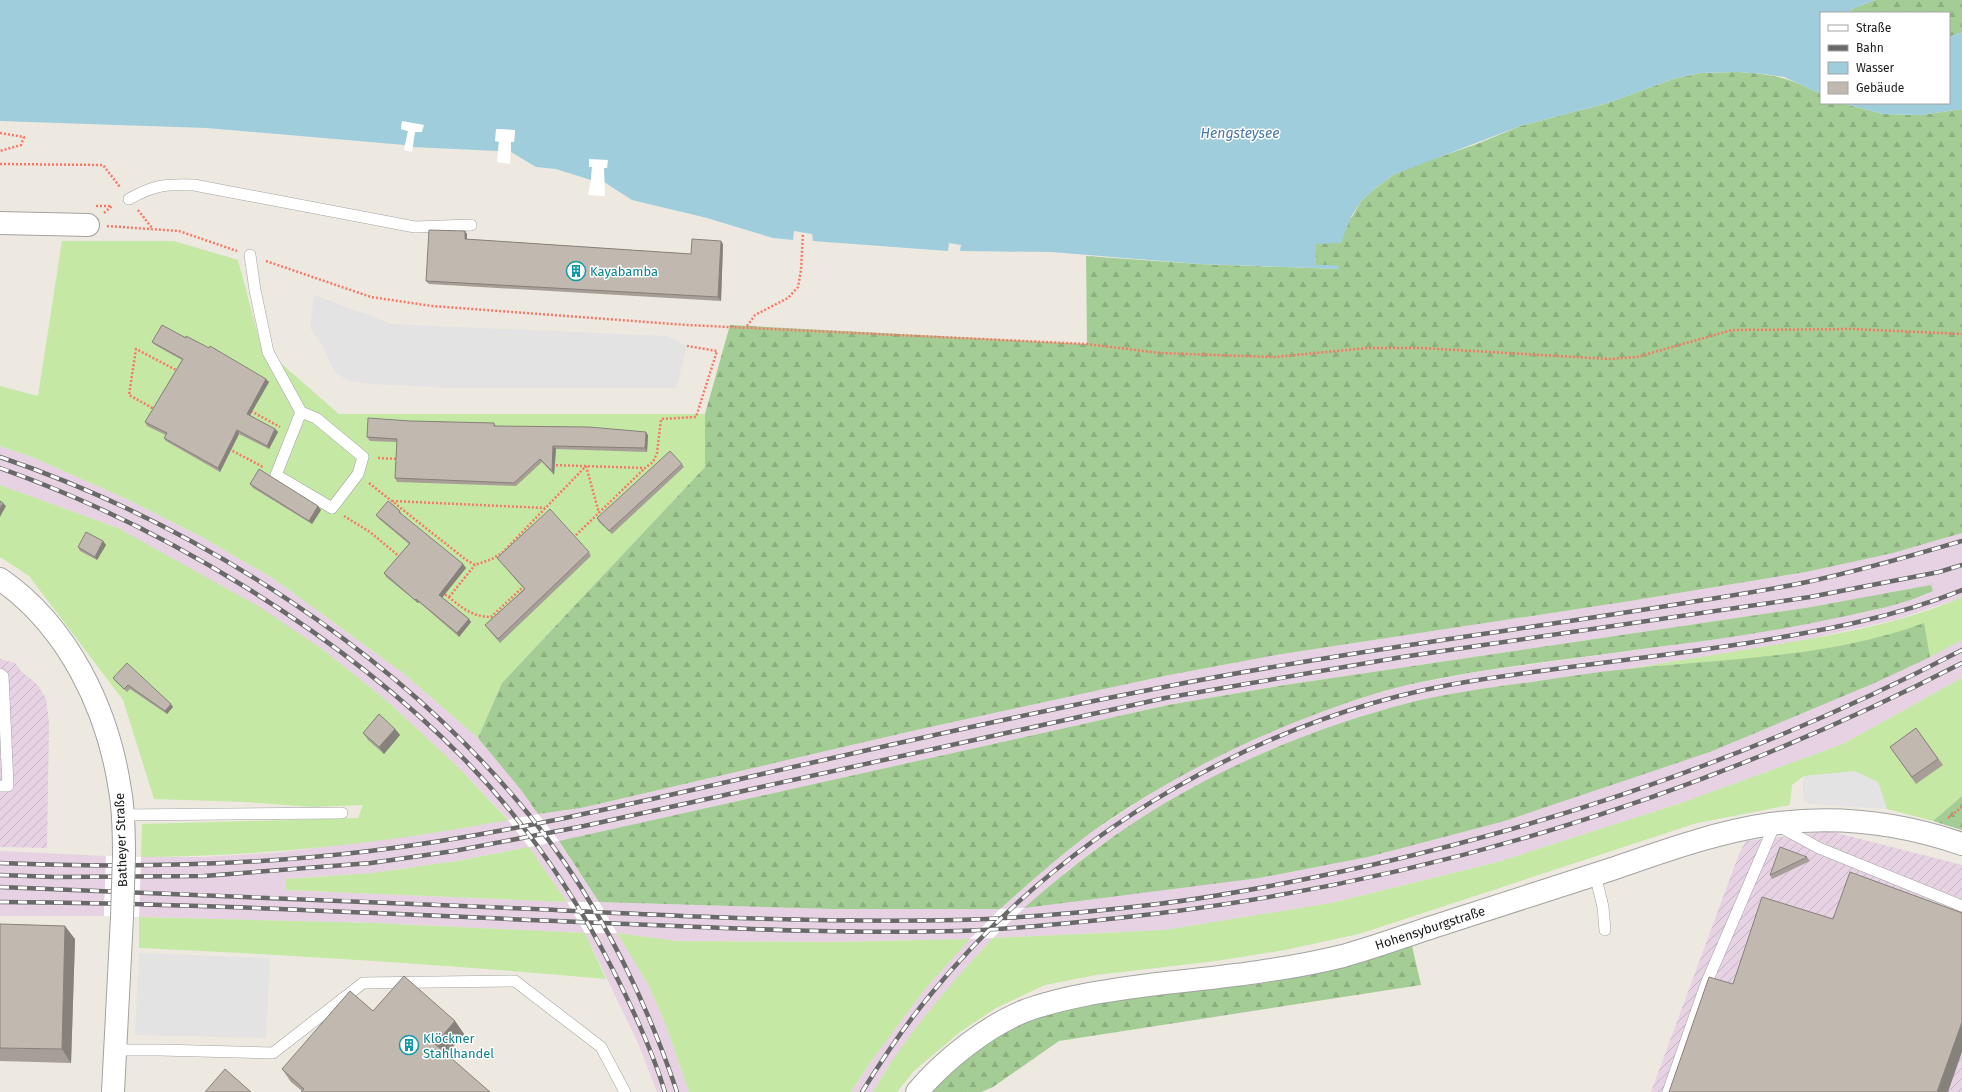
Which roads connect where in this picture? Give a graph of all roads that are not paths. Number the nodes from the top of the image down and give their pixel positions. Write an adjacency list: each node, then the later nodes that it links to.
1 (129, 198): 4 (lane)
2 (0, 224): 3 (street)
3 (88, 225)
4 (471, 225)
5 (250, 255): 6 (lane)
6 (301, 412): 6 (lane)
7 (0, 579): 11 (street, Batheyer Straße)
8 (0, 674): 9 (lane)
9 (0, 786)
10 (342, 813): 11 (lane)
11 (123, 815): 17 (street, Batheyer Straße, bridge)
12 (1775, 824): 13 (street, Hohensyburgstraße); 14 (street, Hohensyburgstraße); 15 (lane); 21 (lane)
13 (1962, 844)
14 (1595, 874): 16 (lane); 20 (street, Hohensyburgstraße)
15 (1962, 906)
16 (1605, 930)
17 (116, 1050): 18 (street, Batheyer Straße); 19 (lane)
18 (113, 1092)
19 (625, 1092)
20 (917, 1092)
21 (1668, 1092)

